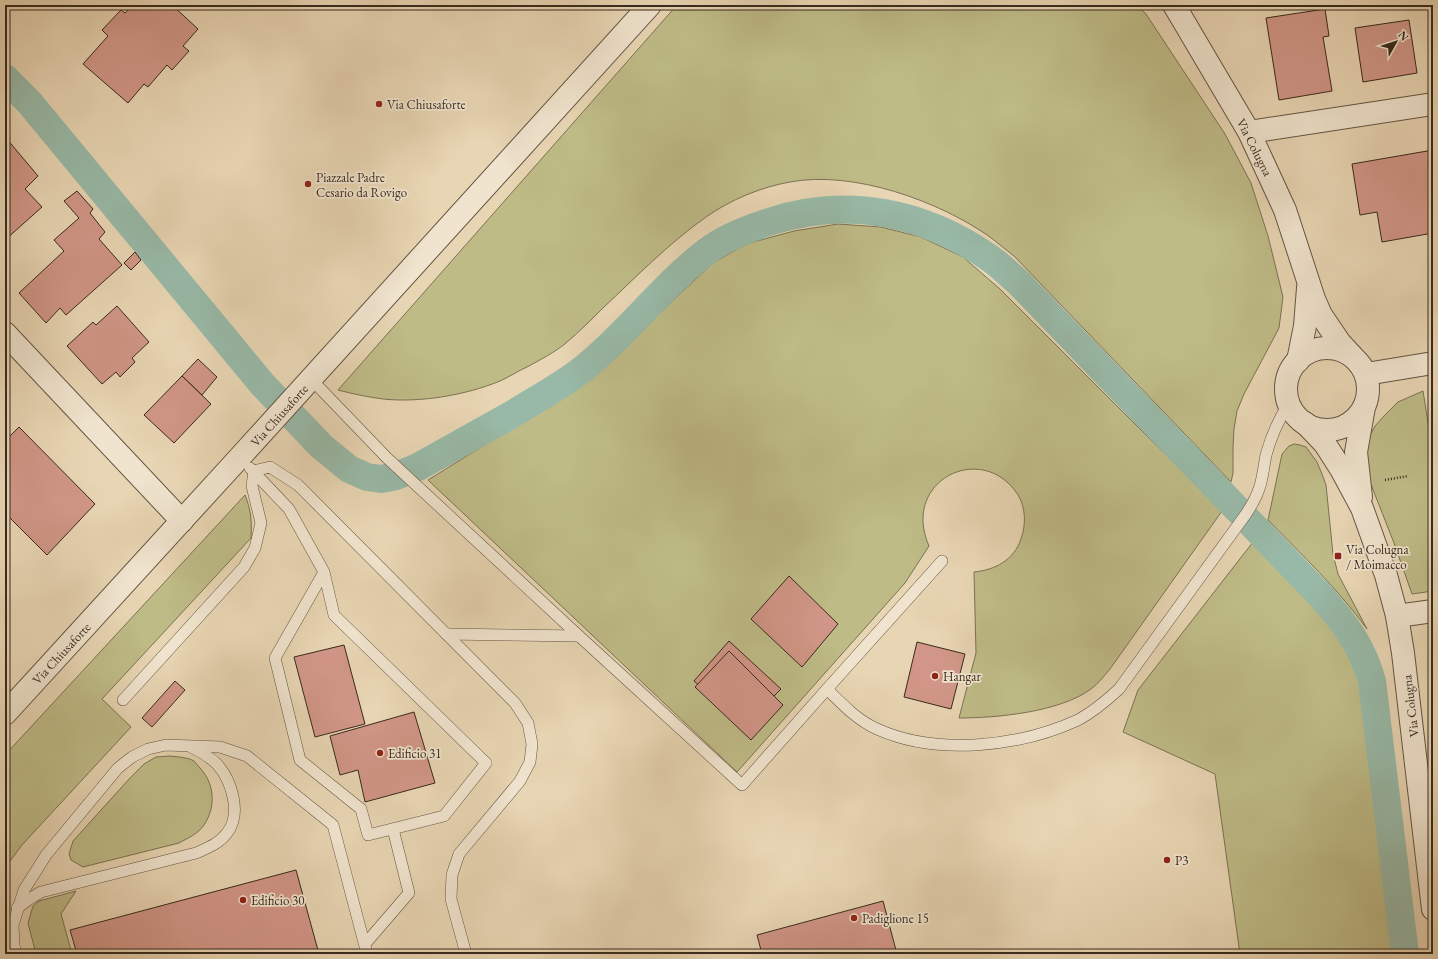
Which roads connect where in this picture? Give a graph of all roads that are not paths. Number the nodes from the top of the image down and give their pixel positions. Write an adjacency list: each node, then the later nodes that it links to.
1 (650, 5): 12 (street, Via Chiusaforte)
2 (1167, 5): 3 (street, Via Colugna)
3 (1179, 14): 5 (street, Via Colugna)
4 (1433, 104): 5 (street)
5 (1249, 132): 6 (street, Via Colugna)
6 (1308, 281): 8 (street, Via Colugna); 9 (street, Via Colugna)
7 (5, 333): 18 (street)
8 (1352, 356): 9 (street); 11 (street)
9 (1298, 361): 13 (street)
10 (1433, 363): 11 (street)
11 (1366, 374): 14 (street)
12 (305, 386): 16 (street, Via Chiusaforte); 24 (lane)
13 (1289, 404): 15 (street); 25 (lane)
14 (1364, 407): 15 (street); 17 (street, Via Colugna)
15 (1305, 423): 17 (street, Via Colugna)
16 (247, 464): 18 (street, Via Chiusaforte); 20 (lane); 23 (lane); 26 (lane)
17 (1362, 508): 22 (street, Via Colugna)
18 (182, 521): 27 (street, Via Chiusaforte)
19 (942, 561): 25 (lane)
20 (324, 572): 29 (lane); 29 (lane)
21 (1433, 611): 22 (street)
22 (1397, 616): 31 (street, Via Colugna)
23 (446, 634): 24 (lane); 34 (lane)
24 (579, 636): 25 (lane)
25 (827, 689)
26 (123, 700)
27 (5, 714)
28 (187, 746): 30 (lane); 30 (lane); 32 (lane)
29 (393, 829): 32 (lane)
30 (17, 908): 33 (lane)
31 (1433, 910)
32 (366, 949)
33 (16, 954)
34 (466, 954)

